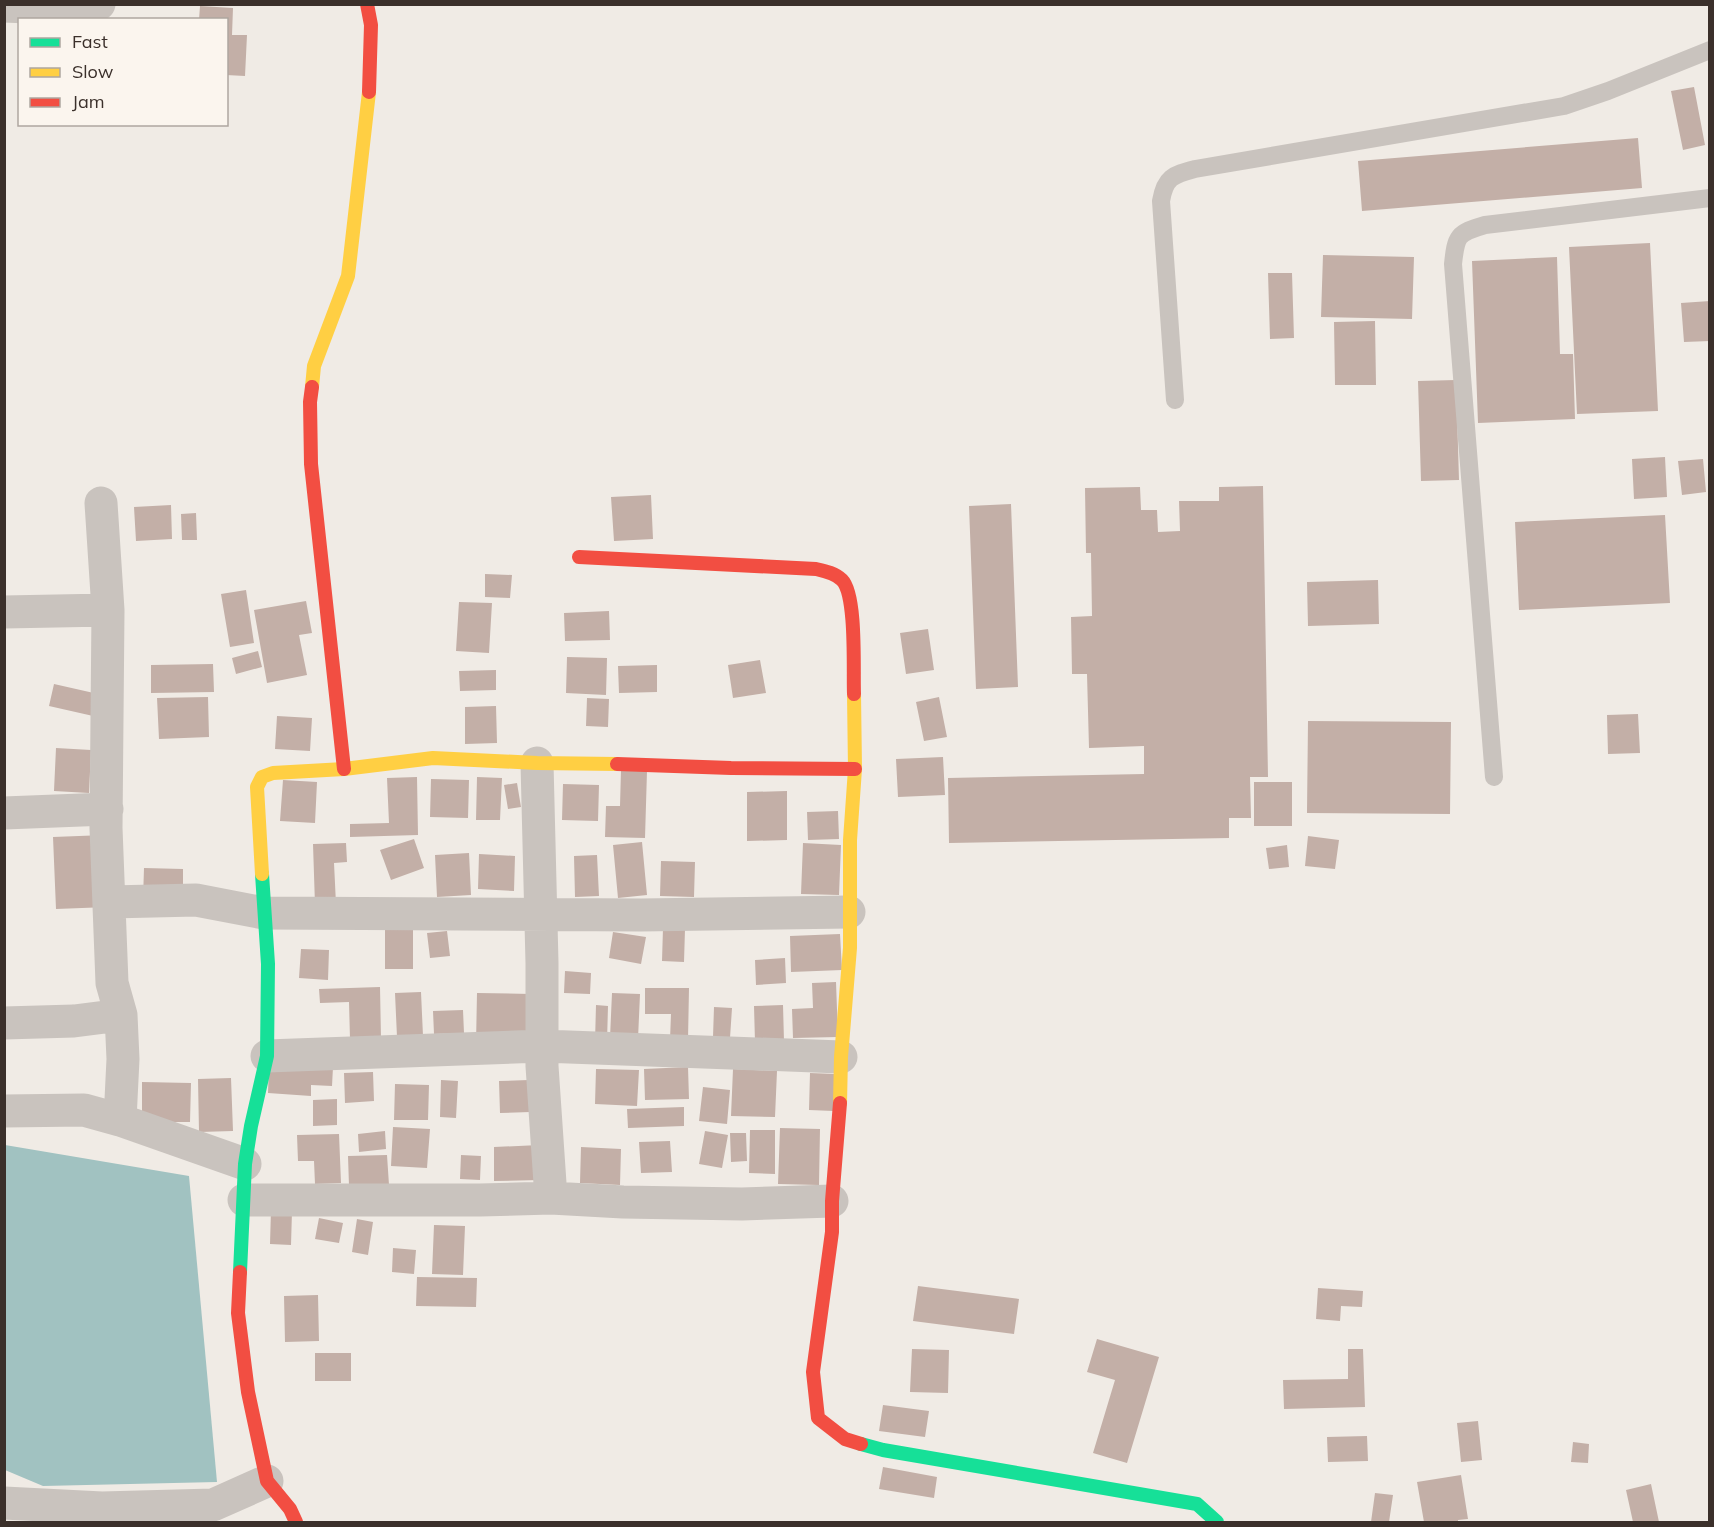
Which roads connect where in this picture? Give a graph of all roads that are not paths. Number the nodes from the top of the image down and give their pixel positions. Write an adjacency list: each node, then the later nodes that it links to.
1 (99, 4): 3 (street)
2 (367, 4): 12 (street)
3 (4, 6)
4 (1710, 50): 6 (lane)
5 (1710, 198): 14 (lane)
6 (1175, 400)
7 (101, 503): 9 (street)
8 (579, 557): 13 (street)
9 (108, 610): 10 (street); 15 (street)
10 (4, 612)
11 (537, 763): 12 (street); 13 (street); 20 (street)
12 (344, 769): 19 (street)
13 (855, 769): 18 (street)
14 (1494, 777)
15 (107, 809): 16 (street); 17 (street)
16 (4, 813)
17 (110, 902): 19 (street); 21 (street)
18 (849, 912): 20 (street); 25 (street)
19 (264, 913): 20 (street); 24 (street)
20 (541, 915): 23 (street)
21 (120, 1015): 22 (street); 27 (street)
22 (4, 1023)
23 (542, 1046): 24 (street); 25 (street); 29 (street)
24 (267, 1056): 28 (street)
25 (841, 1057): 31 (street)
26 (4, 1112): 27 (street)
27 (120, 1120): 28 (street)
28 (244, 1164): 30 (street)
29 (551, 1198): 30 (street); 31 (street)
30 (244, 1200): 32 (street)
31 (832, 1201): 35 (street)
32 (267, 1481): 33 (street); 34 (street)
33 (4, 1503)
34 (296, 1522)
35 (1217, 1522)

